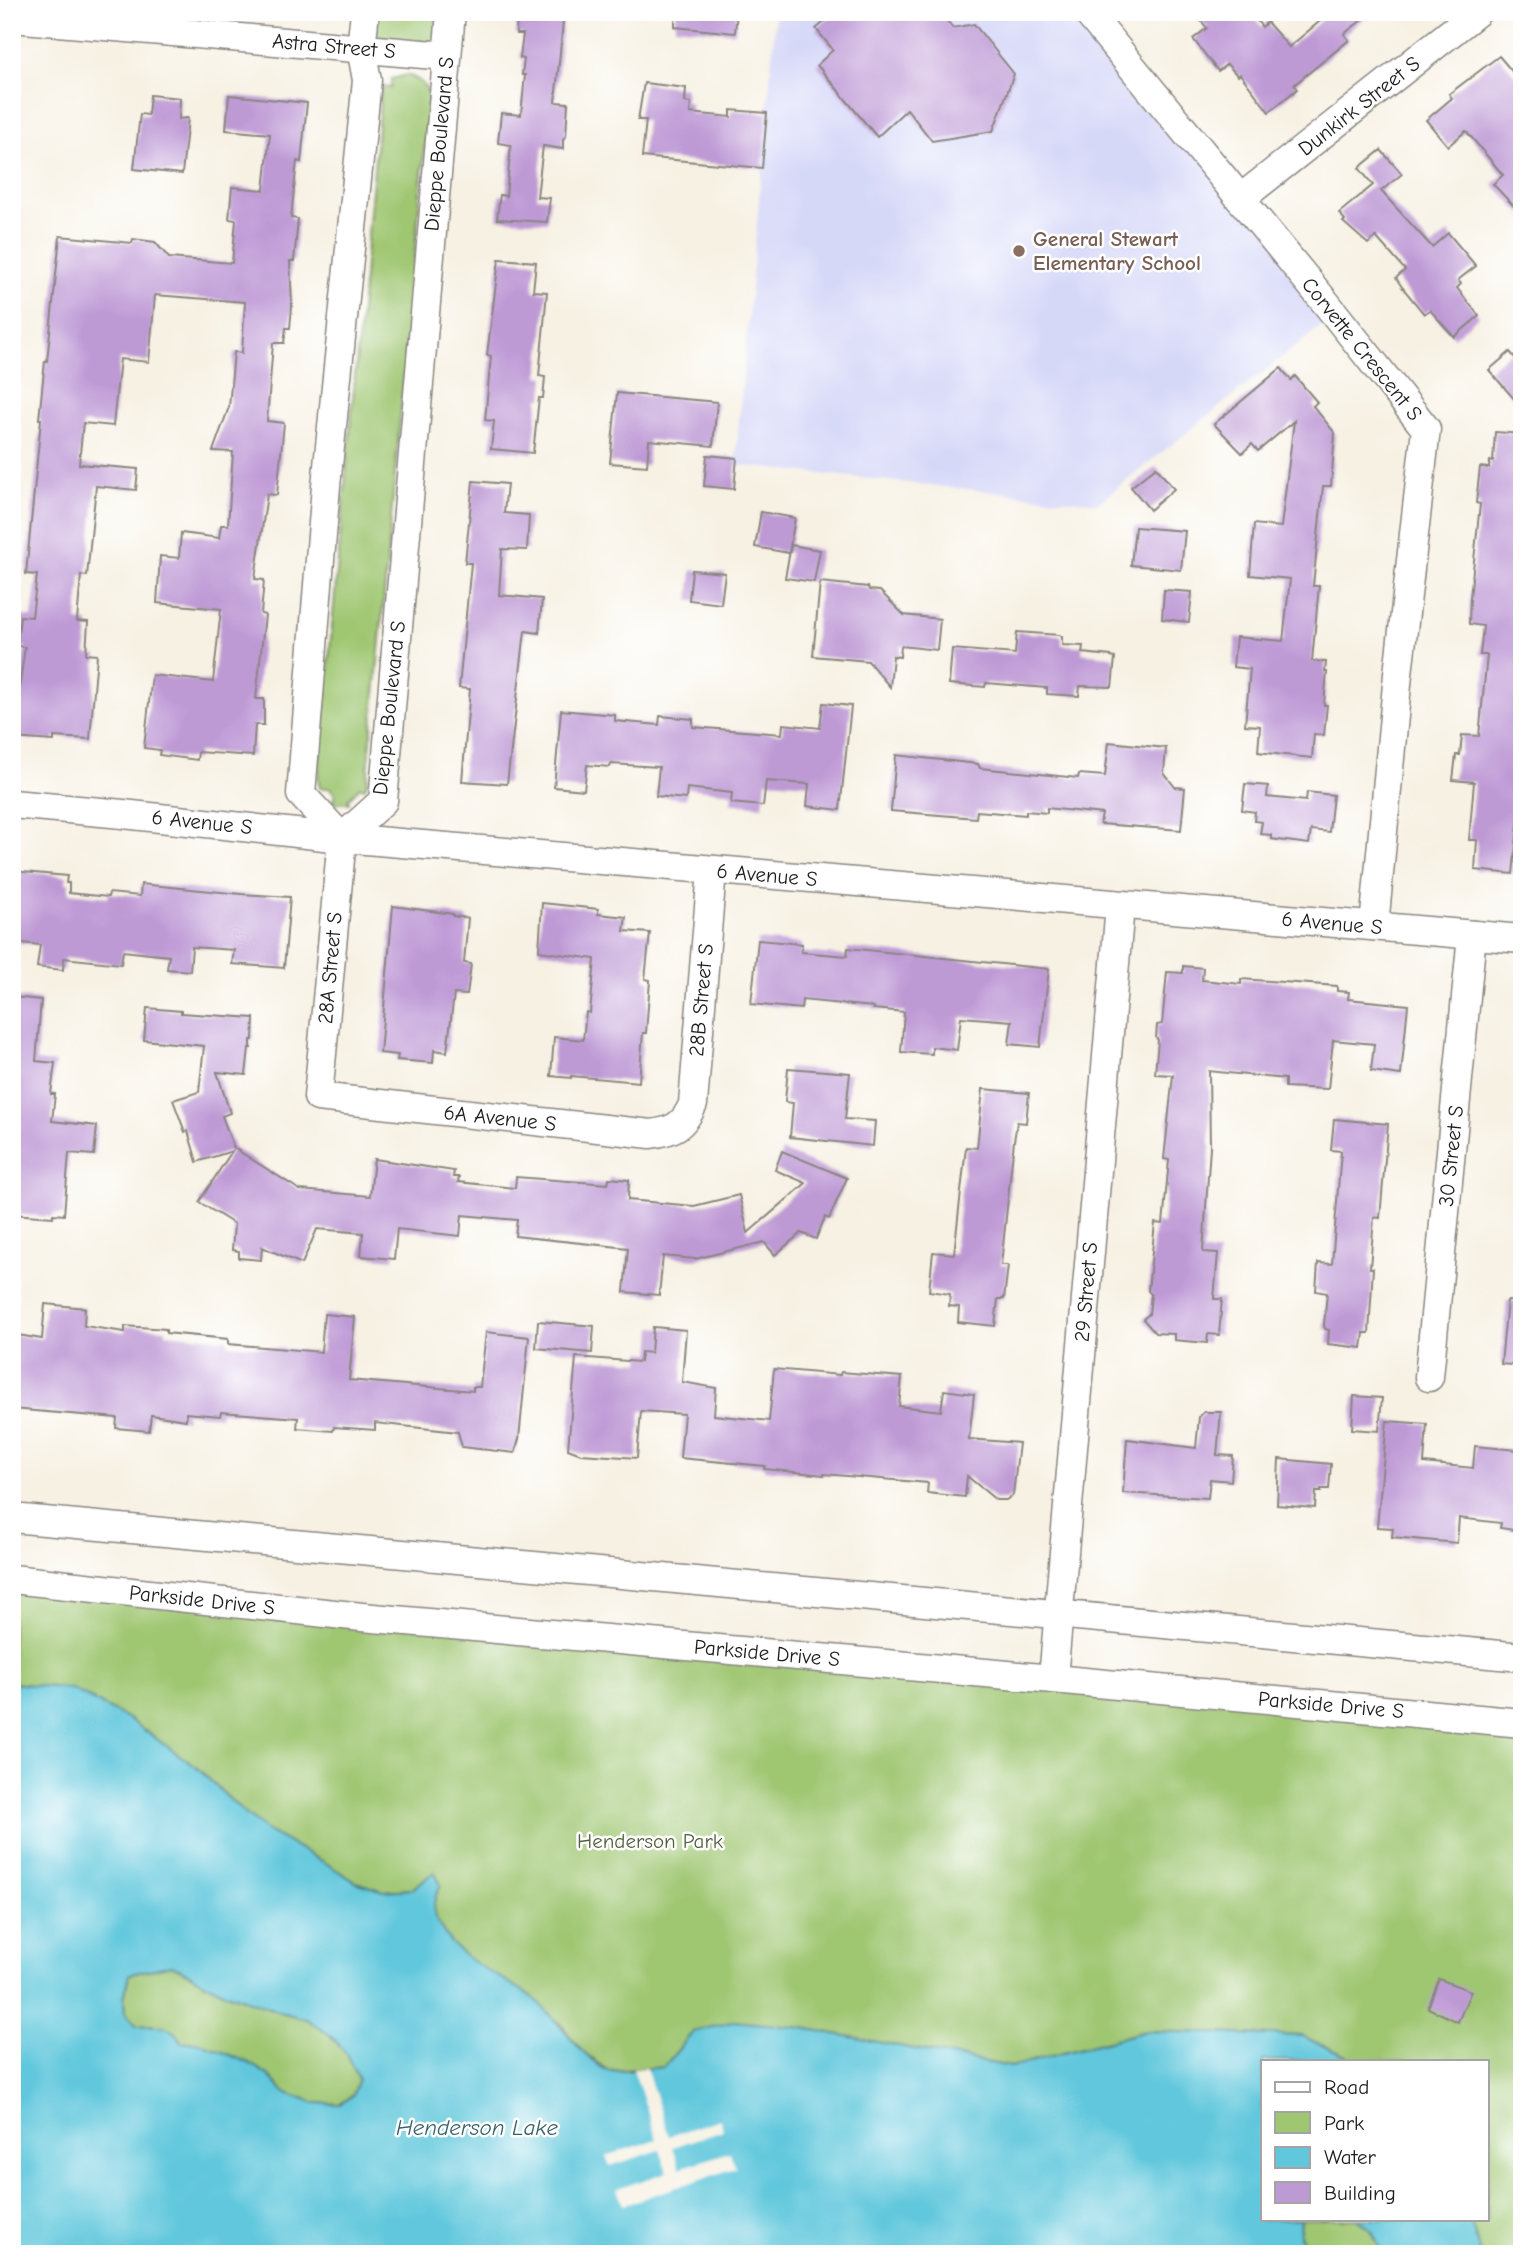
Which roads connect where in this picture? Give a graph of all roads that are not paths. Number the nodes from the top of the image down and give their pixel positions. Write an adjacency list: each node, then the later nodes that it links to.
1 (365, 12): 6 (street)
2 (451, 12): 7 (street, Dieppe Boulevard S)
3 (1087, 12): 8 (street, Corvette Crescent S)
4 (1477, 12): 8 (street, Dunkirk Street S)
5 (12, 18): 6 (street, Astra Street S)
6 (361, 48): 7 (street, Astra Street S); 10 (street)
7 (446, 56): 10 (street, Dieppe Boulevard S)
8 (1240, 199): 13 (street, Corvette Crescent S)
9 (12, 804): 10 (street, 6 Avenue S)
10 (342, 838): 11 (street, 6 Avenue S); 16 (street, 28A Street S)
11 (712, 870): 12 (street, 6 Avenue S); 17 (street, 28B Street S)
12 (1120, 906): 13 (street, 6 Avenue S); 21 (street, 29 Street S)
13 (1374, 926): 14 (street, 6 Avenue S)
14 (1472, 935): 15 (street, 6 Avenue S); 18 (street, 30 Street S)
15 (1522, 939)
16 (318, 1097): 17 (street, 6A Avenue S)
17 (679, 1125)
18 (1429, 1377)
19 (12, 1518): 21 (street)
20 (12, 1580): 23 (street, Parkside Drive S)
21 (1059, 1614): 22 (street); 23 (street, 29 Street S)
22 (1522, 1657)
23 (1054, 1679): 24 (street, Parkside Drive S)
24 (1522, 1723)

